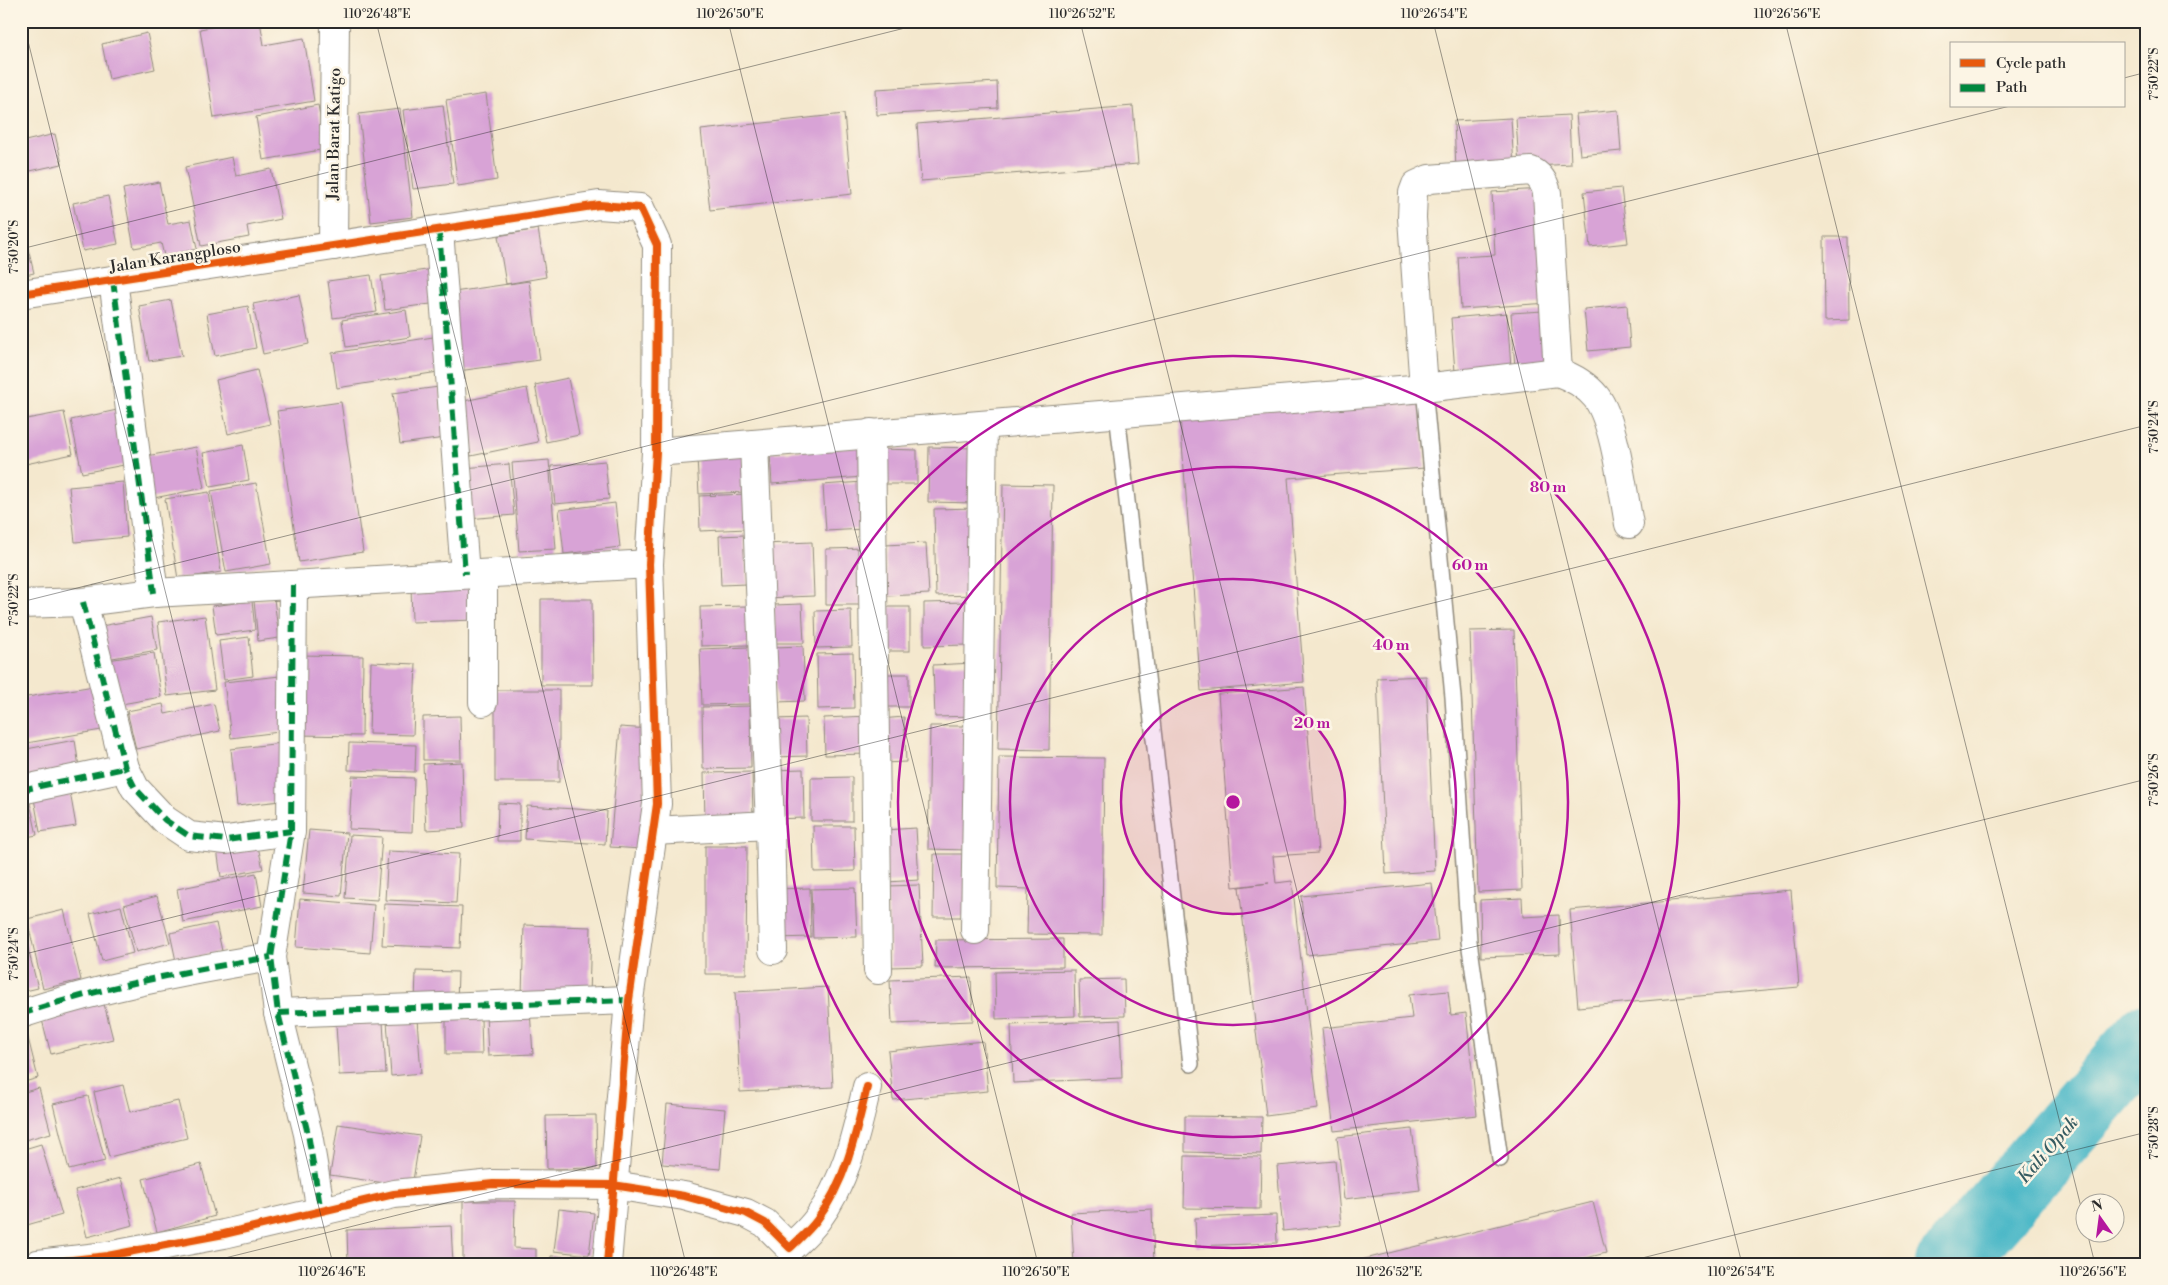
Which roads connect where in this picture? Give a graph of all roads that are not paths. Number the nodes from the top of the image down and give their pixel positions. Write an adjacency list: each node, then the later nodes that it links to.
1 (335, 21): 3 (street, Jalan Barat Katigo)
2 (439, 230): 3 (street, Jalan Karangploso); 12 (street, Jalan Karangploso); 15 (street)
3 (332, 246): 4 (street, Jalan Karangploso)
4 (113, 280): 5 (street, Jalan Karangploso); 17 (street)
5 (21, 294)
6 (1558, 372): 7 (street); 7 (street); 13 (street)
7 (1424, 388): 8 (street); 35 (lane)
8 (1117, 413): 9 (street); 33 (lane)
9 (983, 425): 10 (street); 26 (street)
10 (871, 433): 11 (street); 29 (street)
11 (754, 444): 12 (street); 23 (street)
12 (656, 452): 14 (street)
13 (1629, 524)
14 (649, 564): 15 (street); 25 (street)
15 (474, 574): 16 (street); 20 (street)
16 (293, 585): 17 (street); 24 (street)
17 (154, 593): 18 (street)
18 (83, 602): 19 (street); 21 (street)
19 (21, 604)
20 (483, 702)
21 (125, 768): 22 (street); 24 (street)
22 (21, 790)
23 (770, 825): 25 (street); 27 (street)
24 (291, 831): 28 (street)
25 (653, 831): 30 (street)
26 (975, 930)
27 (773, 950)
28 (271, 957): 31 (street); 32 (street)
29 (878, 970)
30 (629, 1000): 31 (street); 36 (street)
31 (278, 1013): 37 (street)
32 (21, 1014)
33 (1191, 1064)
34 (867, 1087): 38 (street)
35 (1500, 1159)
36 (613, 1185): 37 (street); 38 (street); 40 (street)
37 (321, 1212): 39 (street)
38 (793, 1256)
39 (38, 1264)
40 (607, 1264)

